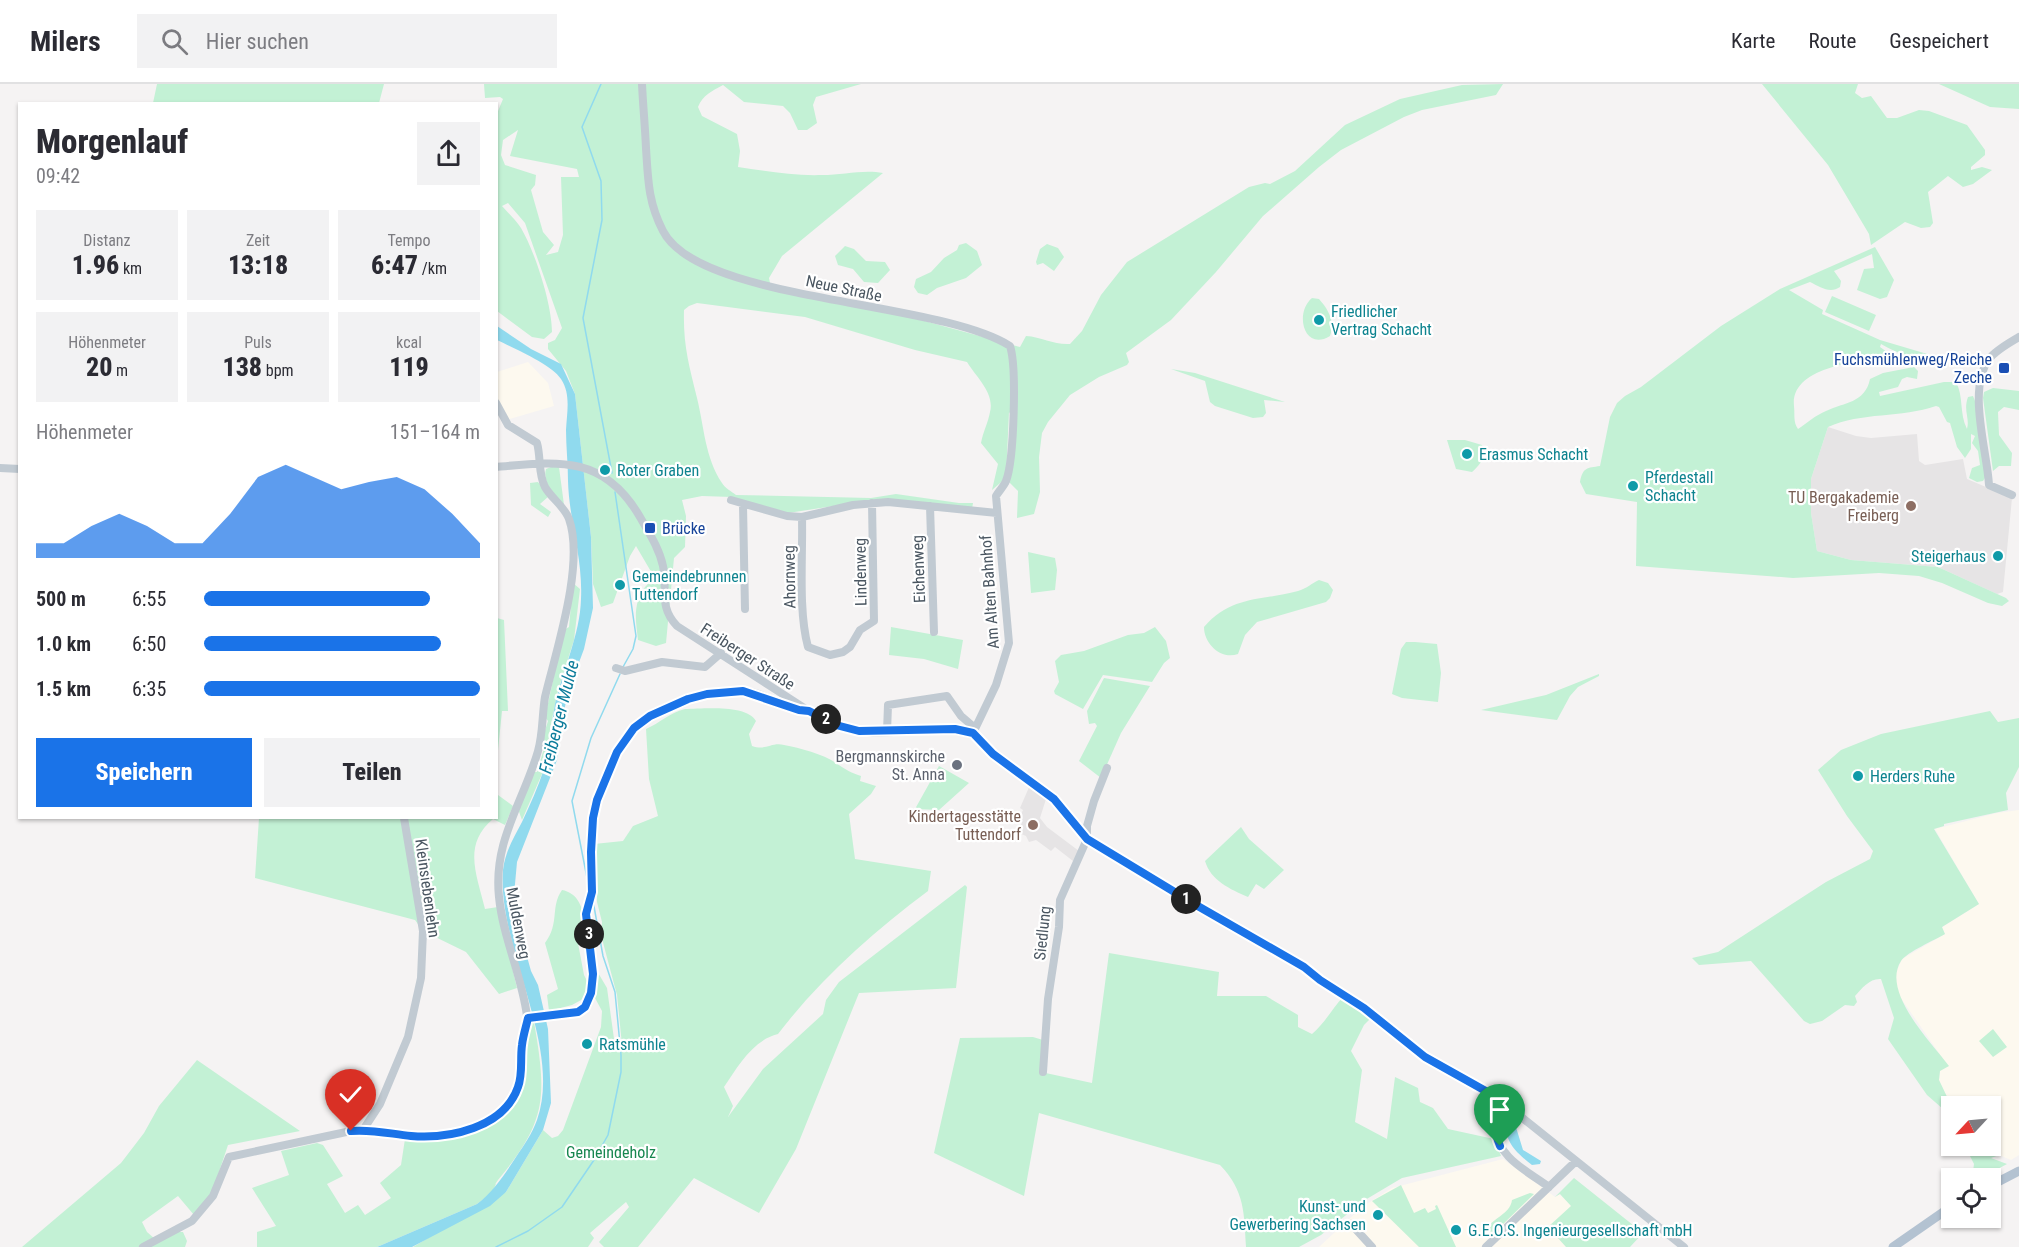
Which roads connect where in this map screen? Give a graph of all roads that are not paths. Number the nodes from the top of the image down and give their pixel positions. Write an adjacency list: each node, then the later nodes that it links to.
1 (642, 84): 13 (street, Neue Straße)
2 (2019, 337): 8 (street)
3 (498, 408): 4 (street, Muldenweg)
4 (544, 463): 5 (street, Freiberger Straße); 18 (street, Freiberger Straße); 26 (street, Muldenweg)
5 (498, 467)
6 (0, 468): 7 (street)
7 (18, 469)
8 (2012, 495)
9 (731, 500): 11 (street)
10 (872, 503): 12 (street); 14 (street); 17 (street, Lindenweg)
11 (743, 505): 14 (street); 15 (street)
12 (930, 506): 13 (street); 16 (street, Eichenweg)
13 (997, 513): 21 (street, Am Alten Bahnhof)
14 (802, 516): 17 (street, Ahornweg)
15 (745, 609)
16 (934, 632)
17 (805, 638)
18 (721, 653): 19 (street); 20 (street, Freiberger Straße)
19 (619, 669)
20 (809, 711): 22 (street, Freiberger Straße); 26 (street)
21 (974, 731): 22 (street, Freiberger Straße); 22 (street); 25 (street)
22 (888, 732)
23 (1107, 768): 25 (street, Siedlung)
24 (404, 819): 29 (street, Kleinsiebenlehn)
25 (1087, 839): 27 (street, Siedlung); 28 (street)
26 (530, 1018): 29 (street, Muldenweg)
27 (1043, 1072)
28 (1500, 1099): 30 (street); 33 (street)
29 (363, 1130): 36 (street, Muldenweg)
30 (1575, 1162): 33 (street); 39 (street)
31 (2019, 1171): 32 (main road)
32 (2001, 1180)
33 (1549, 1187): 38 (street)
34 (1941, 1214): 40 (main road)
35 (1351, 1224): 37 (street)
36 (143, 1247)
37 (1372, 1247)
38 (1486, 1247)
39 (1684, 1247)
40 (1893, 1247)

